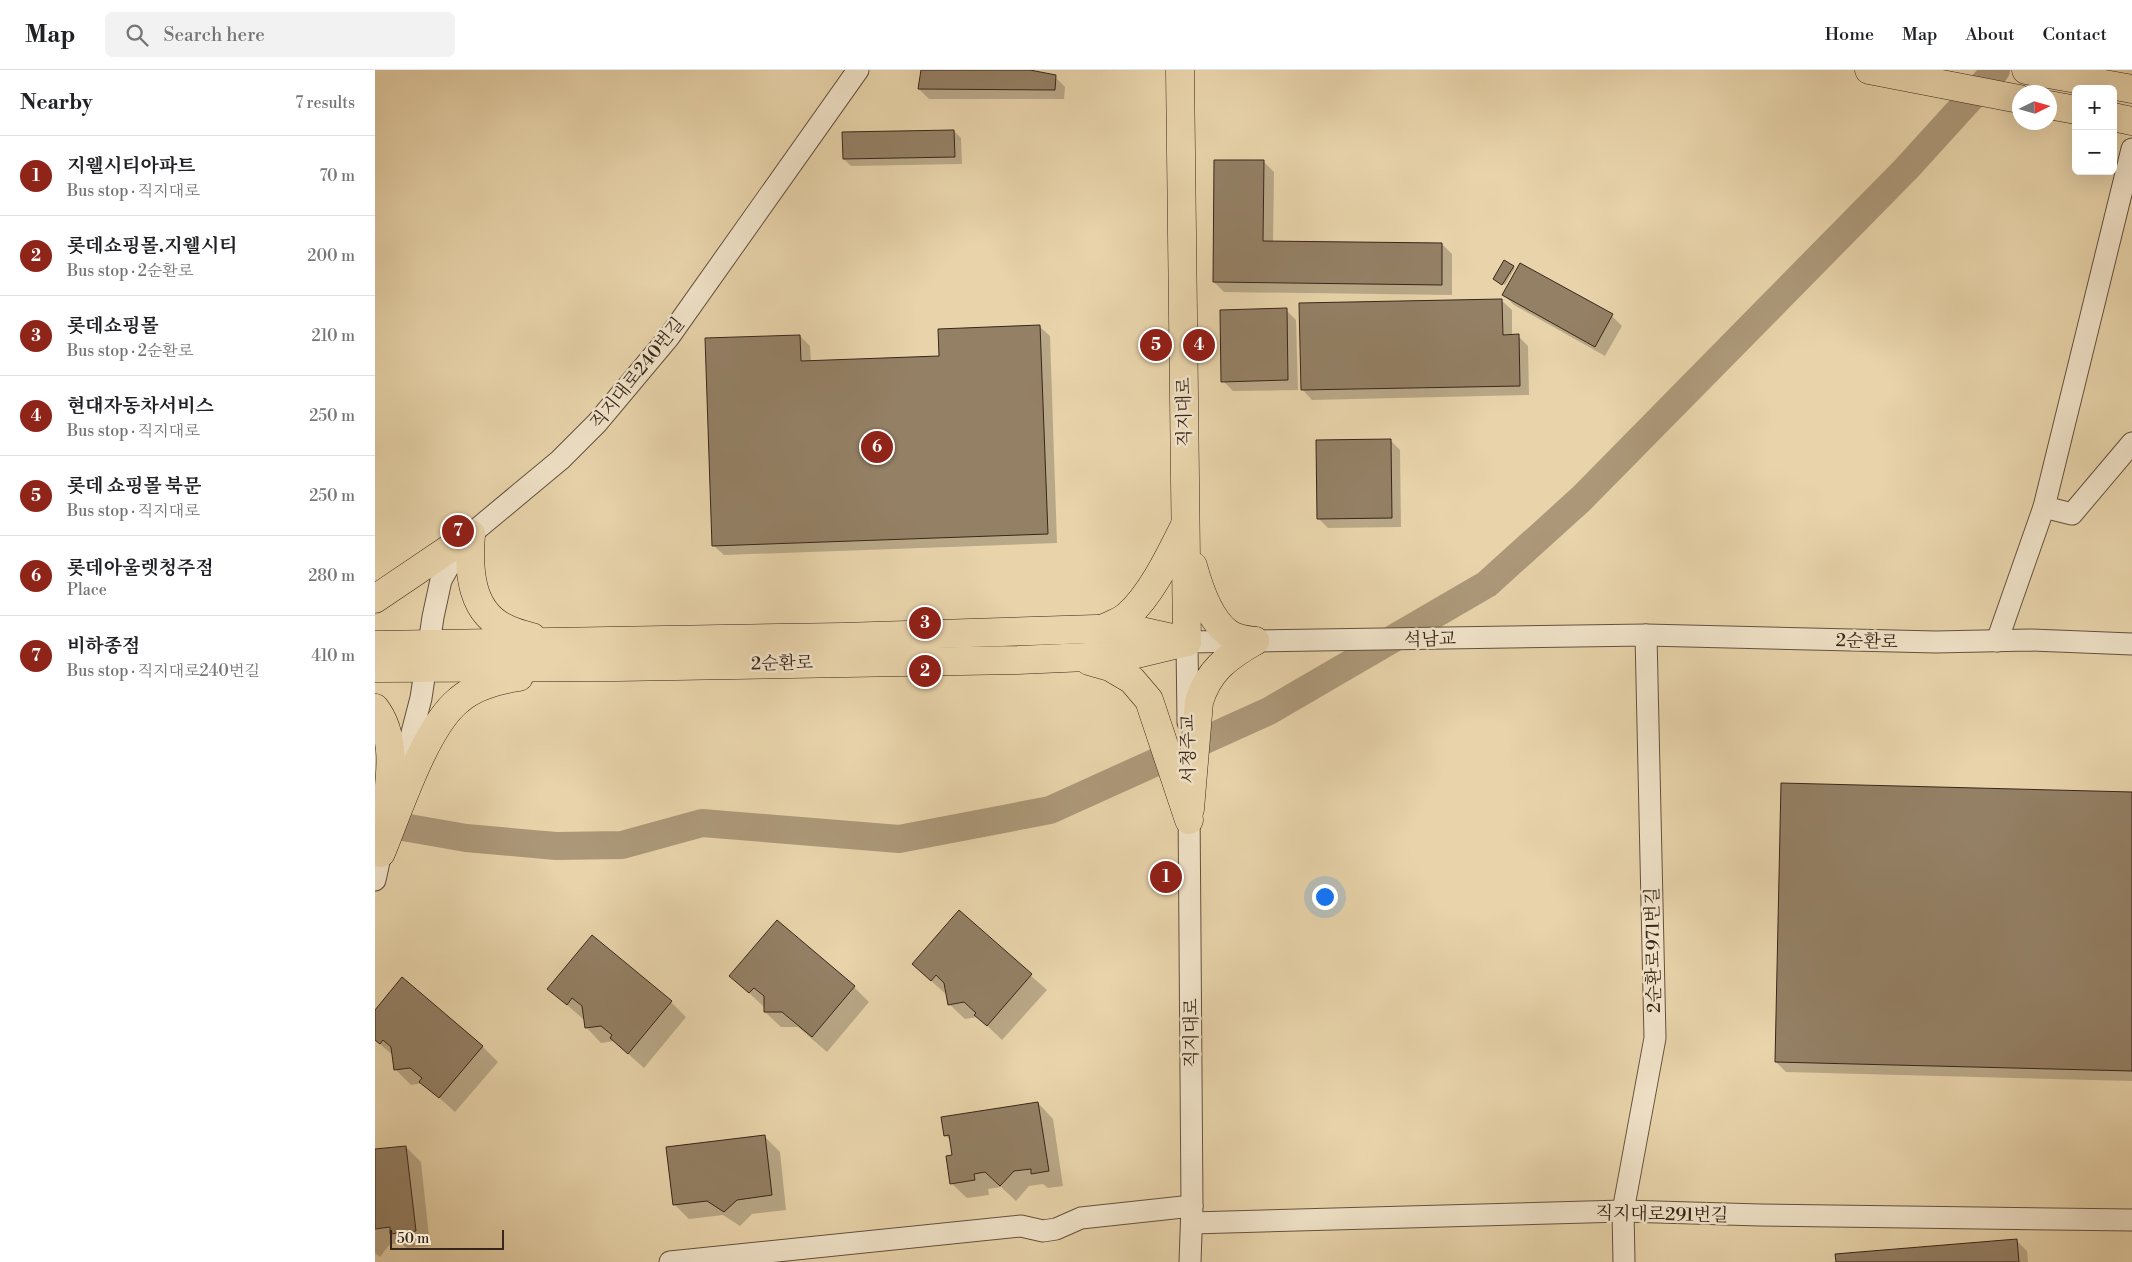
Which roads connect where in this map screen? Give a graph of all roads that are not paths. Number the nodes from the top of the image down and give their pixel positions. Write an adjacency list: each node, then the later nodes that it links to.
1 (858, 70): 15 (street, 직지대로240번길)
2 (1180, 70): 14 (main road, 직지대로)
3 (1871, 70): 6 (main road)
4 (2026, 70): 5 (main road)
5 (2132, 89)
6 (2012, 98)
7 (2057, 106): 8 (main road)
8 (2072, 109)
9 (2117, 119): 10 (main road)
10 (2132, 121)
11 (2132, 149): 13 (street)
12 (2132, 444): 13 (street)
13 (2044, 507): 22 (street)
14 (1186, 523): 18 (main road); 21 (main road); 24 (main road, 직지대로)
15 (471, 534): 16 (main road); 23 (main road)
16 (441, 567): 17 (main road); 27 (street)
17 (375, 599)
18 (1101, 629): 23 (main road, 2순환로); 24 (main road, 2순환로)
19 (1646, 635): 20 (street, 2순환로); 22 (street, 2순환로); 37 (street, 2순환로971번길)
20 (1601, 636): 21 (street, 석남교)
21 (1257, 641): 24 (street, 2순환로); 31 (main road)
22 (1997, 641): 25 (street, 2순환로)
23 (551, 642): 27 (main road, 2순환로)
24 (1187, 642): 28 (main road, 2순환로); 31 (street, 직지대로)
25 (2132, 644)
26 (375, 645): 27 (main road, 2순환로)
27 (428, 656): 29 (main road, 2순환로); 30 (main road, 2순환로); 33 (street)
28 (1075, 658): 29 (main road, 2순환로); 34 (main road)
29 (618, 667): 33 (main road)
30 (375, 668)
31 (1193, 698): 34 (main road)
32 (375, 708): 33 (main road)
33 (406, 756): 35 (main road)
34 (1189, 809): 38 (street, 직지대로)
35 (381, 853): 36 (street)
36 (375, 880)
37 (1623, 1211): 38 (street, 직지대로291번길); 39 (street, 직지대로291번길); 42 (street, 2순환로971번길)
38 (1192, 1214): 40 (street, 직지대로291번길); 41 (street, 직지대로)
39 (2132, 1220)
40 (670, 1262)
41 (1190, 1262)
42 (1625, 1262)

